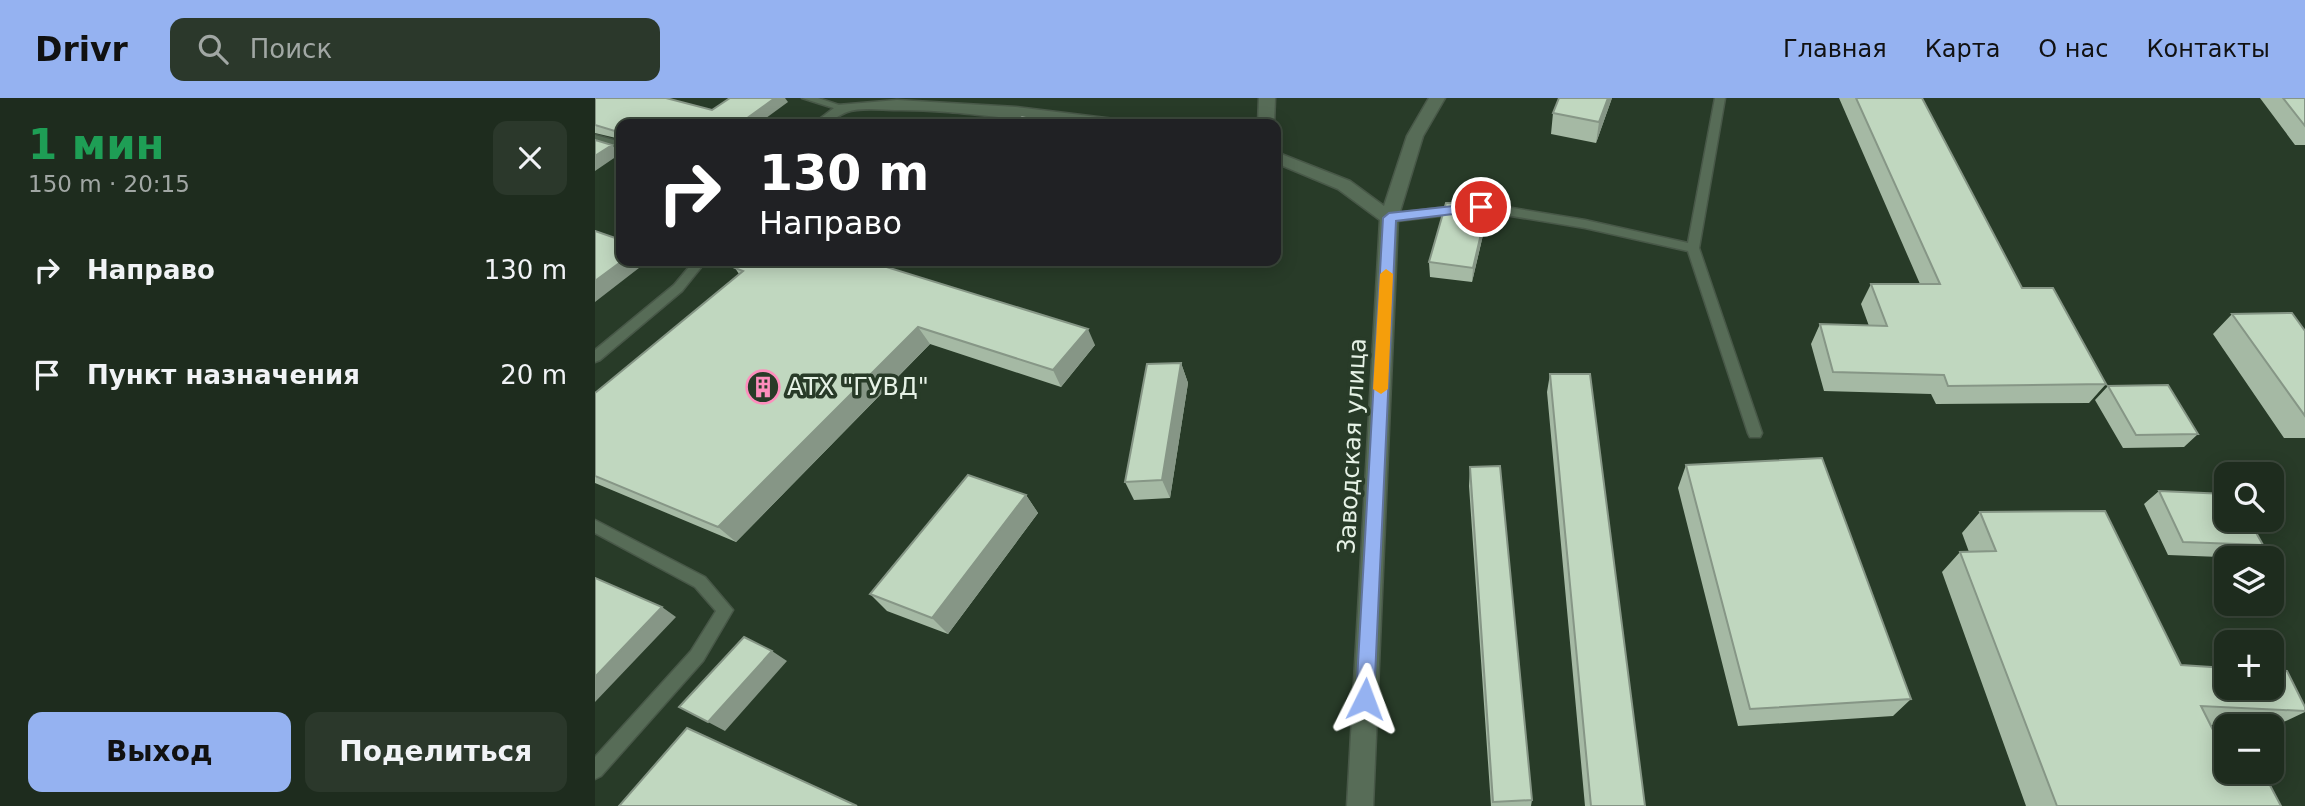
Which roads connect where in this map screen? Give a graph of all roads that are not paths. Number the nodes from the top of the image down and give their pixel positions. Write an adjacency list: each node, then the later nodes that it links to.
1 (807, 98): 5 (lane)
2 (1267, 98): 8 (street)
3 (1437, 98): 12 (street, Заводская улица)
4 (1720, 98): 13 (lane)
5 (843, 108): 6 (street); 7 (street)
6 (828, 119)
7 (1086, 119)
8 (1266, 119)
9 (595, 140): 10 (street)
10 (616, 146)
11 (1281, 159): 12 (street)
12 (1389, 218): 13 (lane); 19 (street, Заводская улица)
13 (1693, 248): 16 (lane)
14 (696, 266): 15 (lane)
15 (595, 357)
16 (1755, 433)
17 (595, 526): 18 (lane)
18 (595, 770)
19 (1360, 806)

